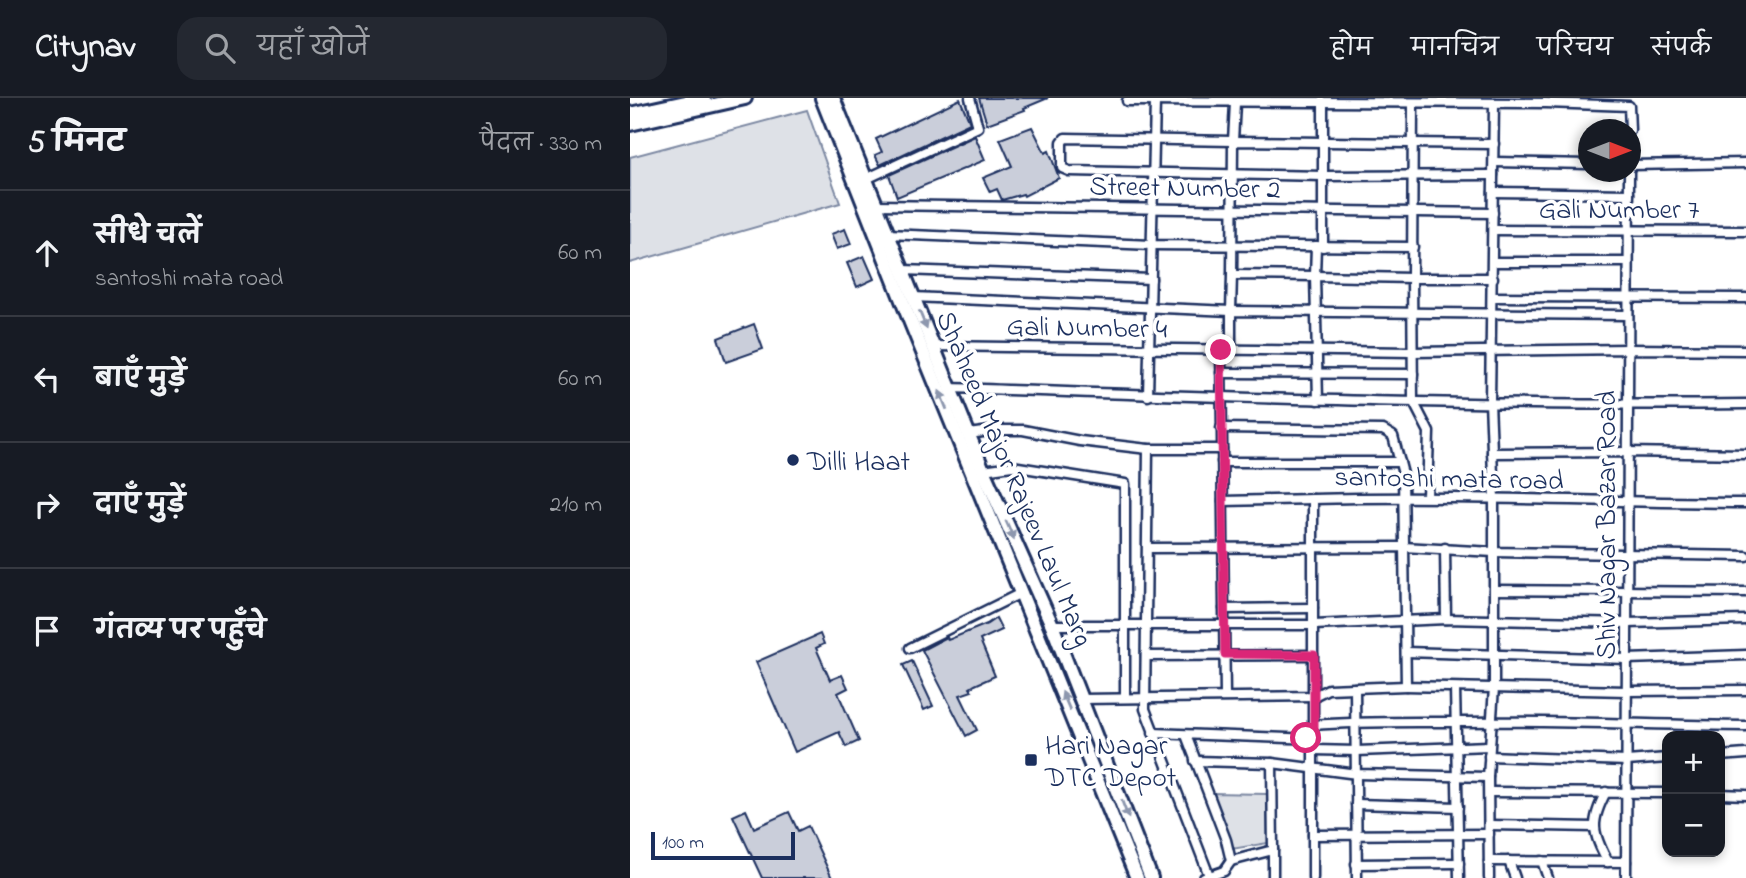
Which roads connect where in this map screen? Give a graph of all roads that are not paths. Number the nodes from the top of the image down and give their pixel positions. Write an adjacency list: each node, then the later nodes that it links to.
1 (705, 98): 8 (street)
2 (745, 98): 16 (street)
3 (822, 98): 115 (street, Shaheed Major Rajeev Laul Marg, one-way to 3)
4 (833, 98): 31 (street, Shaheed Major Rajeev Laul Marg)
5 (970, 98): 31 (street)
6 (1127, 101): 9 (street)
7 (1546, 101): 13 (street); 15 (street)
8 (670, 102): 14 (street)
9 (1155, 102): 10 (street); 17 (street)
10 (1235, 103): 11 (street); 18 (street)
11 (1323, 103): 12 (street); 19 (street)
12 (1413, 103): 13 (street); 20 (street)
13 (1494, 103): 21 (street)
14 (630, 114)
15 (1630, 119)
16 (630, 124)
17 (1154, 139): 18 (street); 26 (street); 26 (street)
18 (1233, 141): 19 (street); 27 (street)
19 (1324, 141): 20 (street); 29 (street)
20 (1413, 141): 21 (street); 30 (street)
21 (1494, 144): 22 (street)
22 (1494, 162): 24 (street); 28 (street)
23 (1746, 163): 25 (street)
24 (1578, 164)
25 (1641, 165)
26 (1153, 173): 27 (street); 36 (street)
27 (1233, 173): 29 (street); 37 (street)
28 (1493, 175): 30 (street); 33 (street)
29 (1324, 176): 30 (street); 38 (street)
30 (1413, 176): 39 (street)
31 (866, 178): 35 (street, Shaheed Major Rajeev Laul Marg)
32 (1629, 182): 34 (street, Shiv Nagar Bazar Road)
33 (1493, 192): 34 (street); 40 (street)
34 (1629, 194): 42 (street, Shiv Nagar Bazar Road)
35 (876, 205): 36 (street, Street Number 2); 44 (street, Shaheed Major Rajeev Laul Marg)
36 (1153, 208): 37 (street, Street Number 2); 45 (street)
37 (1233, 209): 38 (street, Street Number 2); 46 (street)
38 (1323, 210): 39 (street, Street Number 2); 47 (street)
39 (1413, 211): 40 (street, Street Number 2); 48 (street)
40 (1493, 213): 41 (street)
41 (1493, 230): 42 (street, Gali Number 7); 49 (street)
42 (1629, 231): 43 (street, Gali Number 7); 50 (street, Shiv Nagar Bazar Road)
43 (1746, 231)
44 (887, 234): 45 (street); 51 (street, Shaheed Major Rajeev Laul Marg)
45 (1152, 245): 46 (street); 56 (street)
46 (1233, 245): 47 (street); 52 (street)
47 (1320, 246): 48 (street); 53 (street)
48 (1413, 247): 54 (street)
49 (1493, 262): 50 (street); 55 (street)
50 (1628, 262): 59 (street, Shiv Nagar Bazar Road)
51 (903, 270): 56 (street); 57 (street, Shaheed Major Rajeev Laul Marg)
52 (1232, 275): 53 (street); 62 (street)
53 (1315, 276): 54 (street); 63 (street)
54 (1412, 278): 55 (street); 64 (street)
55 (1493, 278): 58 (street)
56 (1151, 279): 61 (street)
57 (913, 297): 61 (street); 67 (street, Shaheed Major Rajeev Laul Marg, one-way to 67)
58 (1492, 297): 59 (street); 65 (street)
59 (1627, 297): 60 (street); 66 (street, Shiv Nagar Bazar Road)
60 (1746, 298)
61 (1150, 308): 62 (street); 68 (street)
62 (1231, 311): 63 (street); 71 (street)
63 (1317, 313): 64 (street); 74 (street)
64 (1412, 314): 65 (street); 75 (street)
65 (1491, 314): 66 (street); 72 (street)
66 (1628, 315): 69 (street, Shiv Nagar Bazar Road)
67 (933, 346): 68 (street, Gali Number 4); 79 (street, Shaheed Major Rajeev Laul Marg)
68 (1149, 349): 70 (street, Gali Number 4); 80 (street)
69 (1628, 349): 72 (street, Gali Number 4); 73 (street, Gali Number 4); 86 (street, Shiv Nagar Bazar Road)
70 (1221, 350): 71 (street, Gali Number 4); 76 (street)
71 (1231, 350): 74 (street, Gali Number 4)
72 (1491, 350): 75 (street, Gali Number 4); 84 (street)
73 (1746, 350)
74 (1317, 351): 75 (street, Gali Number 4); 77 (street)
75 (1413, 352): 78 (street)
76 (1222, 373): 77 (street); 81 (street)
77 (1317, 373): 78 (street); 82 (street)
78 (1413, 374): 83 (street)
79 (951, 388): 80 (street); 88 (street, Shaheed Major Rajeev Laul Marg)
80 (1148, 396): 81 (street)
81 (1222, 396): 82 (street); 87 (street)
82 (1318, 400): 83 (street)
83 (1413, 401): 84 (street); 98 (street)
84 (1490, 402): 86 (street); 92 (street)
85 (1746, 404): 86 (street)
86 (1628, 405): 91 (street, Shiv Nagar Bazar Road)
87 (1221, 428): 90 (street); 95 (street)
88 (969, 434): 89 (street); 96 (street, Shaheed Major Rajeev Laul Marg)
89 (1148, 449): 90 (street); 105 (street)
90 (1222, 450): 94 (street)
91 (1628, 452): 92 (street); 93 (street); 102 (street, Shiv Nagar Bazar Road)
92 (1492, 453): 100 (street)
93 (1746, 454)
94 (1222, 462): 95 (street); 101 (street)
95 (1401, 462): 97 (street)
96 (983, 470): 123 (street); 124 (street, Shaheed Major Rajeev Laul Marg, one-way to 124)
97 (1402, 496): 98 (street, santoshi mata road); 99 (street, santoshi mata road); 104 (street)
98 (1427, 497): 100 (street, santoshi mata road)
99 (1313, 499): 101 (street); 107 (street, santoshi mata road)
100 (1494, 499): 102 (street, santoshi mata road); 109 (street)
101 (1223, 501): 106 (street)
102 (1628, 502): 103 (street, santoshi mata road); 110 (street, Shiv Nagar Bazar Road)
103 (1746, 503)
104 (1403, 547): 107 (street); 108 (street); 119 (street)
105 (1148, 548): 106 (street); 125 (street)
106 (1224, 548): 107 (street); 117 (street)
107 (1314, 548): 116 (street, santoshi mata road)
108 (1445, 548): 109 (street); 118 (street)
109 (1494, 552): 110 (street); 112 (street)
110 (1627, 554): 111 (street); 113 (street, Shiv Nagar Bazar Road)
111 (1746, 556)
112 (1494, 590): 113 (street); 120 (street)
113 (1627, 592): 114 (street); 122 (street, Shiv Nagar Bazar Road)
114 (1746, 592)
115 (1021, 593): 128 (street); 193 (street, Shaheed Major Rajeev Laul Marg, one-way to 115)
116 (1314, 608): 117 (street); 127 (street, santoshi mata road)
117 (1224, 610): 126 (street)
118 (1446, 619): 119 (street); 120 (street)
119 (1404, 620): 127 (street); 129 (street)
120 (1494, 620): 122 (street); 132 (street)
121 (1746, 620): 122 (street)
122 (1627, 623): 135 (street, Shiv Nagar Bazar Road)
123 (1125, 624): 124 (street); 125 (street); 144 (street)
124 (1052, 625): 146 (street, Shaheed Major Rajeev Laul Marg)
125 (1144, 625): 126 (street); 134 (street)
126 (1224, 625): 127 (street); 130 (street)
127 (1314, 625): 131 (street, santoshi mata road)
128 (910, 648)
129 (1406, 652): 132 (street); 136 (street)
130 (1225, 654): 131 (street); 134 (street); 142 (street)
131 (1314, 655): 143 (street, santoshi mata road)
132 (1494, 655): 135 (street); 137 (street)
133 (1746, 655): 135 (street)
134 (1146, 656): 145 (street)
135 (1627, 659): 141 (street, Shiv Nagar Bazar Road)
136 (1406, 686): 138 (street); 139 (street)
137 (1494, 687): 139 (street); 141 (street); 147 (street)
138 (1355, 688): 143 (street); 148 (street)
139 (1455, 688): 149 (street)
140 (1746, 690): 141 (street)
141 (1627, 691): 151 (street, Shiv Nagar Bazar Road)
142 (1225, 696): 143 (street); 145 (street)
143 (1314, 696): 150 (street, santoshi mata road)
144 (1125, 697): 145 (street); 146 (street)
145 (1145, 697): 153 (street)
146 (1080, 699): 194 (street, Shaheed Major Rajeev Laul Marg, one-way to 194)
147 (1493, 720): 149 (street); 151 (street); 159 (street)
148 (1355, 722): 149 (street); 150 (street); 158 (street)
149 (1454, 722): 156 (street)
150 (1314, 725): 155 (street, santoshi mata road)
151 (1627, 725): 152 (street); 164 (street, Shiv Nagar Bazar Road)
152 (1746, 726)
153 (1153, 733): 154 (street); 192 (street)
154 (1186, 735): 155 (street); 163 (street)
155 (1314, 739): 157 (street, santoshi mata road)
156 (1456, 748): 158 (street); 159 (street); 169 (street)
157 (1314, 750): 158 (street); 166 (street, santoshi mata road)
158 (1357, 751): 167 (street)
159 (1489, 751): 164 (street); 168 (street)
160 (1746, 754): 161 (street)
161 (1725, 755)
162 (1662, 758): 164 (street)
163 (1195, 761): 165 (street); 184 (street)
164 (1627, 761): 172 (street, Shiv Nagar Bazar Road)
165 (1272, 763): 166 (street); 183 (street)
166 (1314, 770): 167 (street); 180 (street, santoshi mata road)
167 (1357, 774): 169 (street); 176 (street)
168 (1488, 777): 169 (street); 170 (street)
169 (1457, 778): 177 (street)
170 (1489, 792): 171 (street); 179 (street)
171 (1606, 792): 172 (street); 178 (street)
172 (1627, 792): 173 (street); 189 (street, Shiv Nagar Bazar Road)
173 (1662, 793)
174 (1725, 794): 175 (street)
175 (1746, 795)
176 (1356, 804): 177 (street); 181 (street)
177 (1458, 807): 182 (street)
178 (1594, 827): 179 (street); 188 (street)
179 (1489, 830): 182 (street); 185 (street)
180 (1314, 835): 181 (street); 196 (street, santoshi mata road)
181 (1356, 835): 182 (street); 191 (street)
182 (1458, 835): 190 (street)
183 (1273, 850): 184 (street); 195 (street)
184 (1231, 861): 192 (street)
185 (1489, 861): 186 (street); 199 (street)
186 (1509, 861): 187 (street); 200 (street)
187 (1542, 861): 188 (street); 201 (street)
188 (1608, 862): 189 (street)
189 (1626, 862): 202 (street, Shiv Nagar Bazar Road)
190 (1459, 863): 191 (street); 198 (street)
191 (1356, 864): 197 (street)
192 (1208, 877)
193 (1137, 878)
194 (1151, 878)
195 (1273, 878)
196 (1313, 878)
197 (1357, 878)
198 (1459, 878)
199 (1489, 878)
200 (1515, 878)
201 (1548, 878)
202 (1626, 878)

